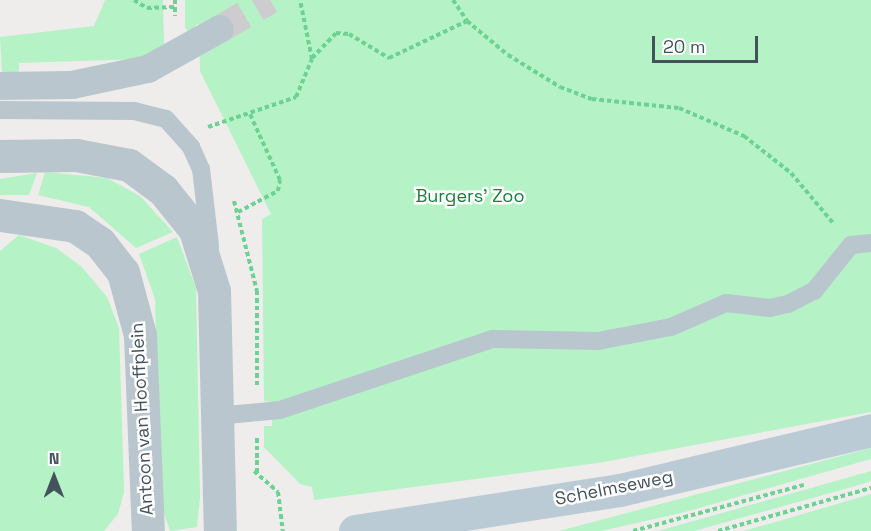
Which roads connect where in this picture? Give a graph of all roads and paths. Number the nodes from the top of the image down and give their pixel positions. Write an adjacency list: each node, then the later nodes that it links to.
1 (134, 0): 4 (path)
2 (300, 0): 7 (path)
3 (453, 0): 5 (path)
4 (175, 7)
5 (467, 21): 7 (path); 16 (path)
6 (220, 29): 8 (street)
7 (312, 59): 10 (path)
8 (0, 86)
9 (0, 110): 17 (lane)
10 (248, 112): 11 (path); 13 (path)
11 (208, 127)
12 (0, 156): 17 (street)
13 (238, 212)
14 (0, 215): 22 (street, Antoon van Hooffplein)
15 (871, 243): 16 (lane)
16 (851, 245): 18 (lane)
17 (211, 268): 18 (street)
18 (217, 416): 23 (street)
19 (871, 430): 24 (main road, Schelmseweg)
20 (808, 484): 25 (path)
21 (871, 488): 26 (path)
22 (148, 531)
23 (219, 531)
24 (355, 531)
25 (633, 531)
26 (718, 531)

